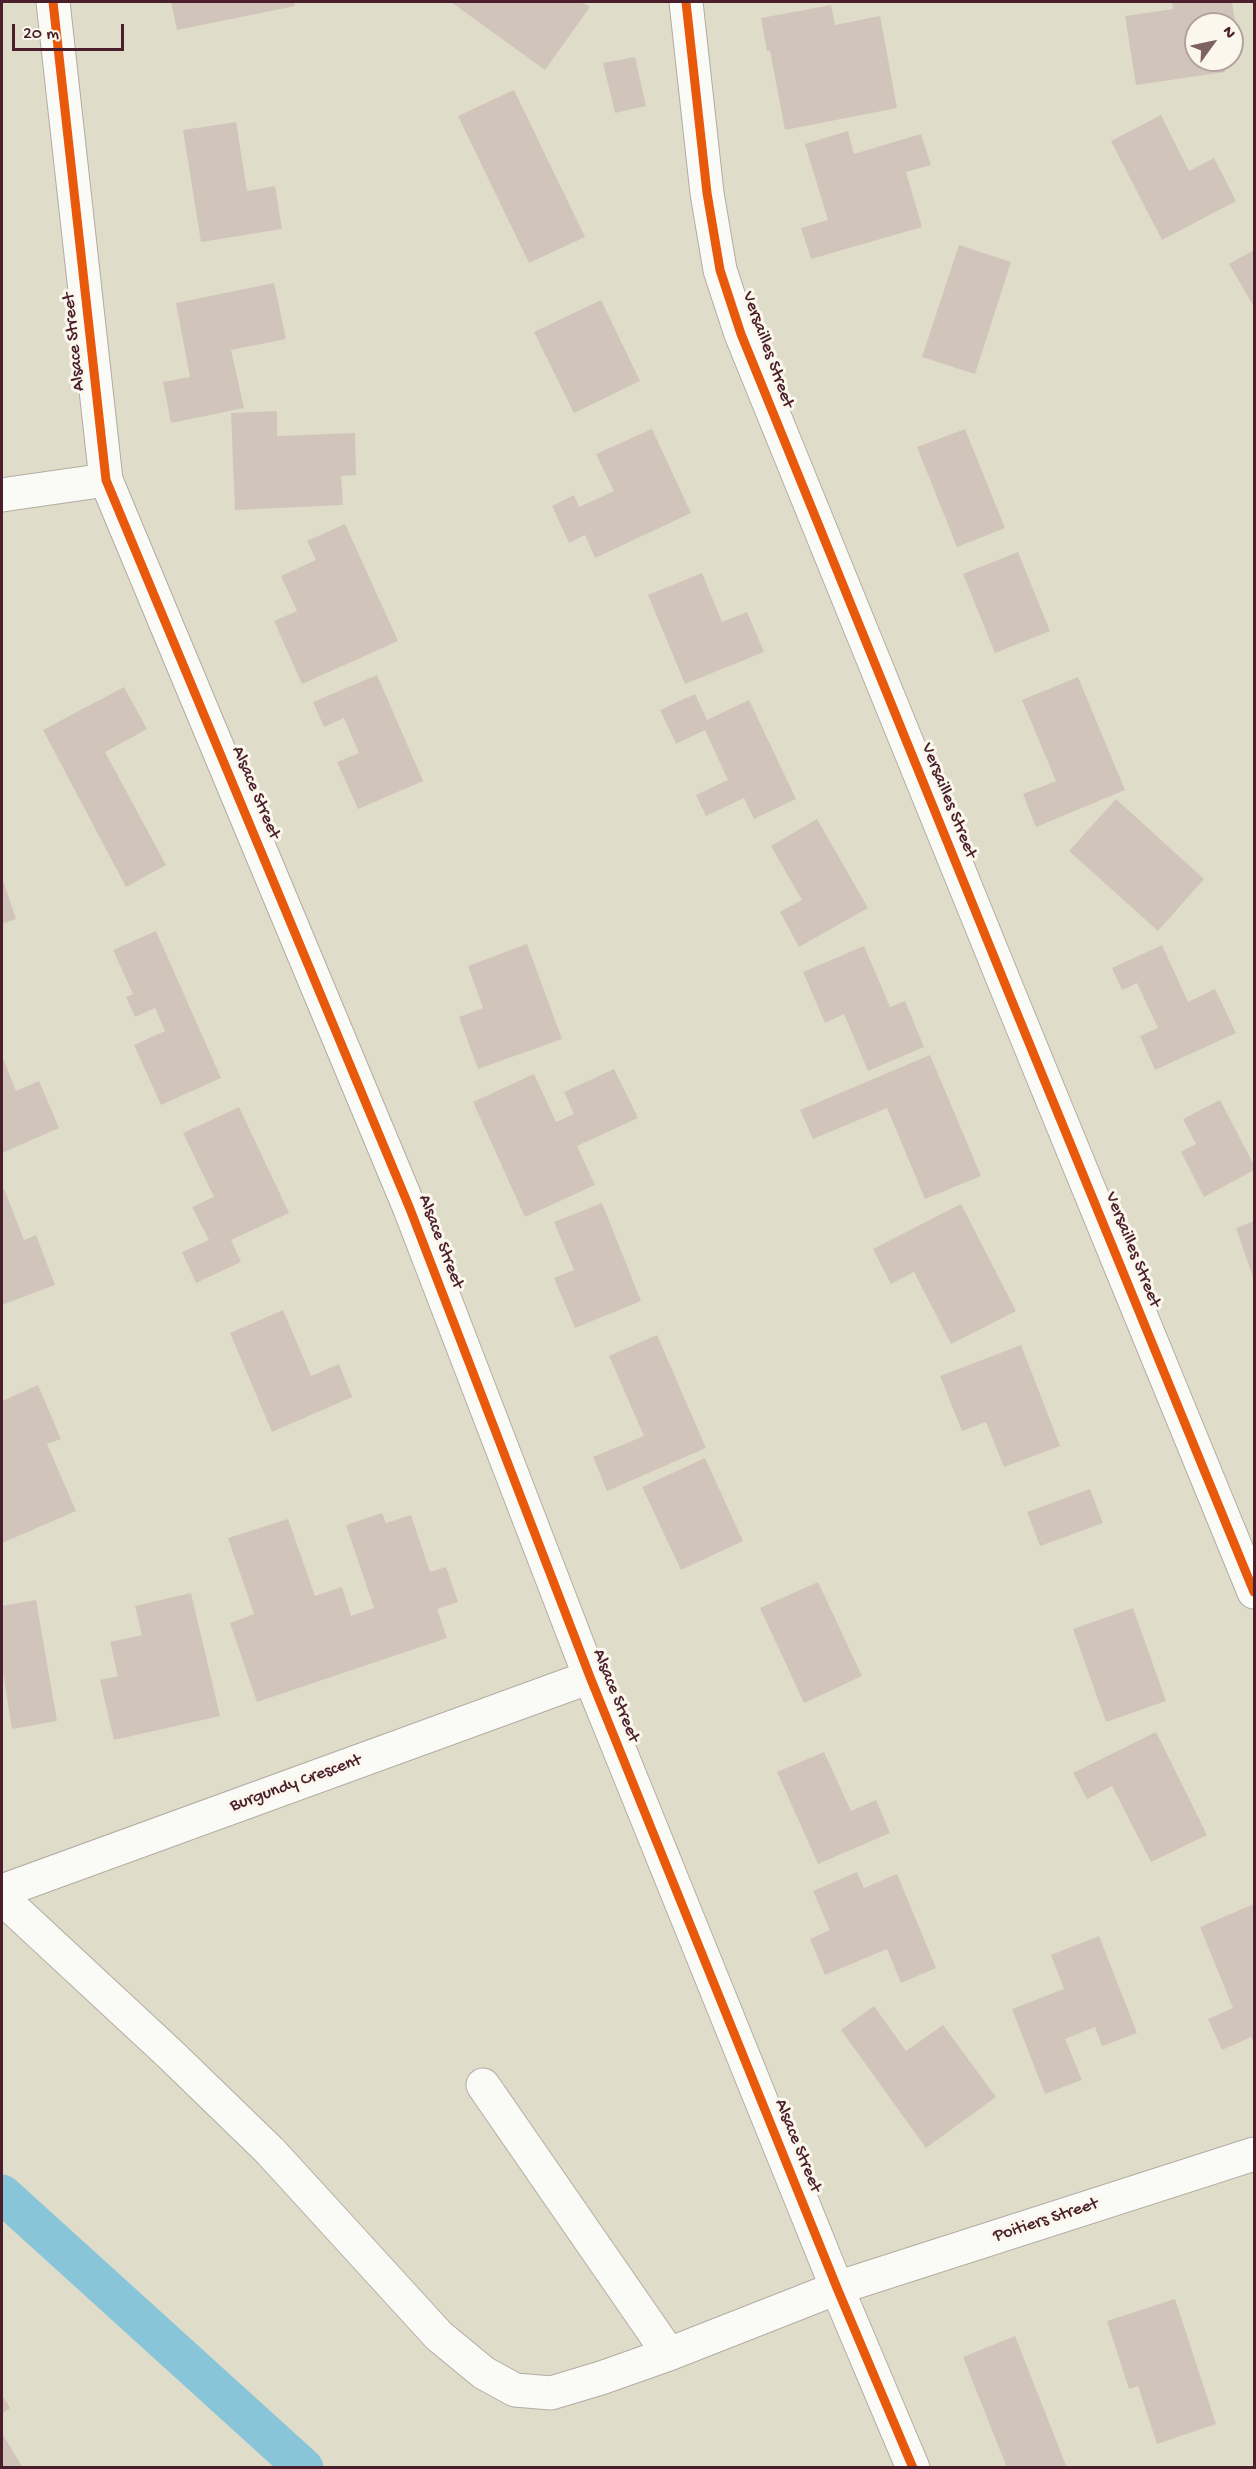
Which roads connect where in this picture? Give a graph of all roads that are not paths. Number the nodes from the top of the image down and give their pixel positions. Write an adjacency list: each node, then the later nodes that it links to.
1 (53, 2): 3 (street, Alsace Street)
2 (686, 2): 5 (street, Versailles Street)
3 (106, 480): 4 (street); 6 (street, Alsace Street)
4 (2, 495)
5 (1254, 1592)
6 (590, 1677): 7 (street, Burgundy Crescent); 11 (street, Alsace Street)
7 (2, 1891)
8 (2, 1898): 12 (street, Poitiers Street)
9 (483, 2085): 12 (street)
10 (1254, 2154): 11 (street, Poitiers Street)
11 (837, 2288): 12 (street, Poitiers Street); 13 (street, Alsace Street)
12 (669, 2354)
13 (913, 2468)

